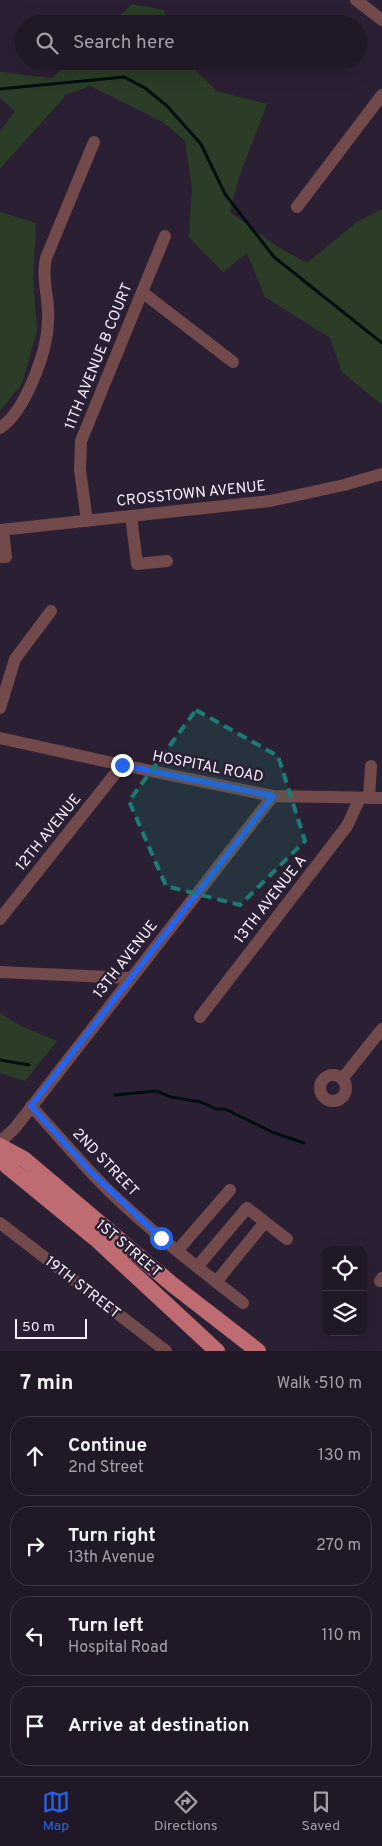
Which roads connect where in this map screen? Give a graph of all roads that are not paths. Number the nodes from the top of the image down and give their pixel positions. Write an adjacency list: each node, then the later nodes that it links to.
1 (356, 0): 2 (street)
2 (382, 20)
3 (382, 95): 5 (street)
4 (94, 142): 9 (street)
5 (297, 207)
6 (165, 236): 7 (street, 11TH AVENUE B COURT)
7 (142, 292): 8 (street); 12 (street, 11TH AVENUE B COURT)
8 (233, 362)
9 (0, 428)
10 (382, 474): 11 (street, CROSSTOWN AVENUE)
11 (131, 516): 12 (street, CROSSTOWN AVENUE); 15 (street)
12 (87, 521): 13 (street, CROSSTOWN AVENUE)
13 (2, 530): 14 (street)
14 (0, 557)
15 (167, 561)
16 (51, 611): 17 (street)
17 (0, 708)
18 (0, 738): 19 (street, HOSPITAL ROAD)
19 (122, 765): 21 (street, HOSPITAL ROAD); 23 (street, 12TH AVENUE)
20 (371, 766): 22 (street)
21 (273, 796): 22 (street, HOSPITAL ROAD); 25 (street, 13TH AVENUE)
22 (370, 798): 26 (street, 13TH AVENUE A)
23 (0, 919)
24 (0, 972): 25 (street)
25 (130, 978): 29 (street, 13TH AVENUE)
26 (200, 1017)
27 (382, 1029): 28 (street)
28 (342, 1078)
29 (31, 1106): 30 (street, 13TH AVENUE); 37 (street, 2ND STREET)
30 (0, 1142)
31 (0, 1146): 43 (main road, 1ST STREET)
32 (0, 1150): 42 (main road)
33 (230, 1190): 37 (street)
34 (265, 1222): 36 (street); 38 (street); 39 (street)
35 (0, 1223): 41 (street, 19TH STREET)
36 (287, 1239)
37 (178, 1251): 38 (street, 2ND STREET)
38 (197, 1267): 39 (street, 2ND STREET)
39 (216, 1282): 40 (street, 2ND STREET)
40 (243, 1303)
41 (166, 1351)
42 (216, 1351)
43 (258, 1351)

